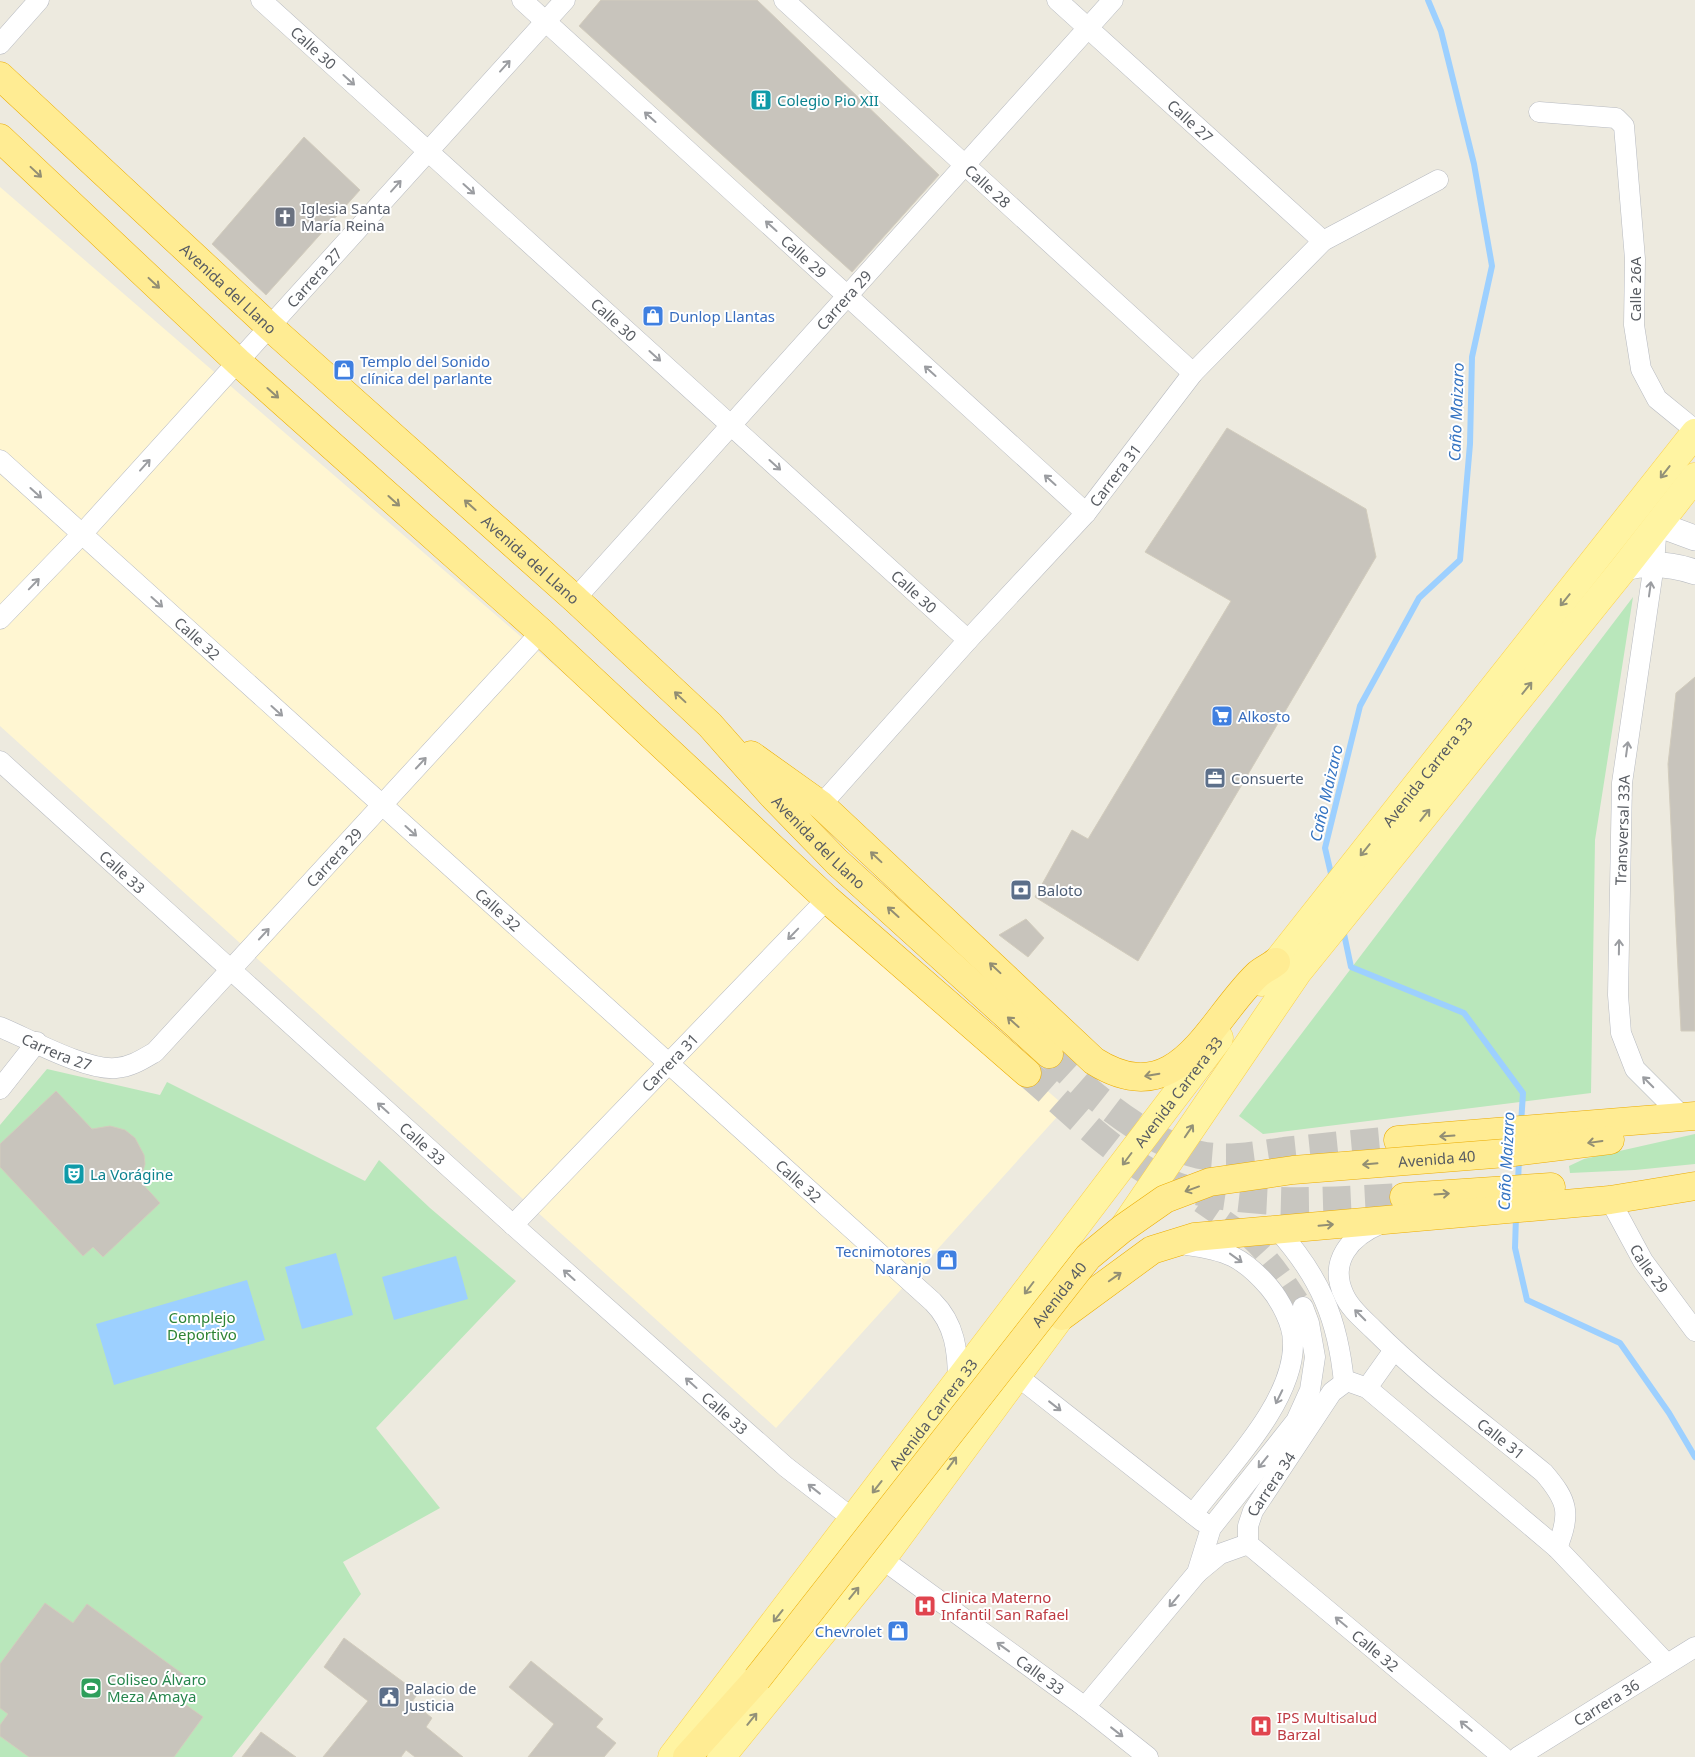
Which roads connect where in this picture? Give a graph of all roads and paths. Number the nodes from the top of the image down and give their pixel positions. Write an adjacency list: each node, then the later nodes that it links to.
1 (38, 0): 10 (street)
2 (261, 0): 14 (street, Calle 30, one-way to 14)
3 (522, 0): 8 (street, Calle 29)
4 (565, 0): 8 (street, Carrera 27)
5 (784, 0): 15 (street, Calle 28)
6 (1057, 0): 9 (street, Calle 27)
7 (1113, 0): 9 (street, Carrera 29)
8 (546, 21): 14 (street, Carrera 27, one-way to 8); 18 (street, Calle 29, one-way to 8)
9 (1089, 27): 15 (street, Carrera 29); 17 (street, Calle 27)
10 (0, 44)
11 (0, 76): 19 (highway, Avenida del Llano)
12 (1538, 112): 23 (street, Calle 26A)
13 (0, 138): 20 (highway, one-way to 20)
14 (428, 151): 19 (street, Carrera 27, one-way to 14); 22 (street, Calle 30, one-way to 22)
15 (965, 164): 18 (street, Carrera 29); 21 (street, Calle 28)
16 (1438, 180): 17 (street, Carrera 31)
17 (1323, 241): 21 (street, Carrera 31)
18 (847, 296): 22 (street, Carrera 29); 26 (street, Calle 29, one-way to 18)
19 (270, 326): 20 (street, Carrera 27); 33 (highway, Avenida del Llano, one-way to 19)
20 (238, 362): 28 (street, Carrera 27, one-way to 20); 35 (highway, one-way to 35)
21 (1193, 373): 26 (street, Carrera 31)
22 (731, 426): 33 (street, Carrera 29); 36 (street, Calle 30, one-way to 36)
23 (1695, 432): 42 (main road, Avenida Carrera 33, one-way to 42)
24 (0, 460): 28 (street, Calle 32, one-way to 28)
25 (1695, 477): 27 (main road, Avenida Carrera 33)
26 (1086, 513): 36 (street, Carrera 31)
27 (1657, 524): 29 (street); 30 (street, Transversal 33A); 31 (main road, Avenida Carrera 33)
28 (82, 534): 34 (street, Carrera 27, one-way to 28); 40 (street, Calle 32, one-way to 40)
29 (1695, 538)
30 (1654, 564): 31 (street); 32 (street); 52 (street, Transversal 33A, one-way to 30)
31 (1624, 568): 42 (main road, Avenida Carrera 33, one-way to 31)
32 (1695, 572)
33 (575, 599): 37 (highway, Avenida del Llano, one-way to 33)
34 (0, 619)
35 (542, 632): 40 (street, Carrera 29, one-way to 35); 41 (highway)
36 (968, 640): 39 (street, Carrera 31)
37 (710, 725): 39 (highway); 47 (highway, Avenida del Llano, one-way to 37)
38 (0, 761): 44 (street, Calle 33)
39 (821, 805): 43 (highway, one-way to 39)
40 (382, 806): 44 (street, Carrera 29, one-way to 40); 48 (street, Calle 32, one-way to 48)
41 (827, 899): 48 (street, Carrera 31, one-way to 48); 50 (highway)
42 (1322, 923): 43 (main road, Avenida Carrera 33); 61 (main road, Avenida Carrera 33, one-way to 42)
43 (1276, 962): 69 (main road, Avenida Carrera 33, one-way to 69)
44 (231, 970): 49 (street, Carrera 29); 60 (street, Calle 33, one-way to 44)
45 (0, 1027): 46 (street, Carrera 27)
46 (37, 1042): 49 (street, Carrera 27); 51 (street)
47 (1049, 1054)
48 (668, 1064): 60 (street, Carrera 31); 69 (street, Calle 32)
49 (116, 1068)
50 (1027, 1073)
51 (0, 1089)
52 (1691, 1119): 54 (highway, one-way to 54)
53 (1398, 1140): 54 (highway, Avenida 40, one-way to 53)
54 (1501, 1142): 61 (highway, Avenida 40, one-way to 61, bridge)
55 (1695, 1180): 57 (highway)
56 (1695, 1186): 58 (highway)
57 (1539, 1197): 58 (highway); 59 (highway, one-way to 57)
58 (1610, 1200): 66 (street, Calle 29)
59 (1398, 1208): 62 (highway, one-way to 59); 67 (street, Calle 31, one-way to 59)
60 (513, 1225): 73 (street, Calle 33, one-way to 60)
61 (1122, 1229): 65 (main road, Avenida Carrera 33); 83 (highway, Avenida 40, bridge)
62 (1277, 1229): 63 (highway); 70 (street)
63 (1173, 1242): 65 (highway, one-way to 63); 72 (street, one-way to 72)
64 (1303, 1307): 74 (street, one-way to 74)
65 (1062, 1316): 68 (main road, Avenida Carrera 33)
66 (1695, 1331)
67 (1394, 1350): 71 (street); 76 (street, Calle 31)
68 (1016, 1375): 72 (street, one-way to 72); 77 (main road, Avenida Carrera 33, one-way to 68)
69 (958, 1382): 73 (main road, Avenida Carrera 33, one-way to 73)
70 (1344, 1383): 71 (street); 75 (street, Carrera 34)
71 (1367, 1388): 76 (street)
72 (1193, 1514): 74 (street)
73 (853, 1518): 82 (main road, Avenida Carrera 33, one-way to 82)
74 (1211, 1528): 78 (street)
75 (1248, 1544): 78 (street); 86 (street, Calle 32, one-way to 75)
76 (1557, 1548): 80 (street)
77 (882, 1559): 81 (street, Calle 33, one-way to 77); 84 (main road, Avenida Carrera 33, one-way to 77)
78 (1197, 1573): 81 (street, one-way to 81)
79 (1690, 1649): 80 (street, Carrera 36)
80 (1666, 1663): 87 (street, Carrera 36)
81 (1085, 1707): 85 (street, Calle 33, one-way to 85)
82 (672, 1757)
83 (687, 1757)
84 (721, 1757)
85 (1148, 1757)
86 (1503, 1757)
87 (1518, 1757)

